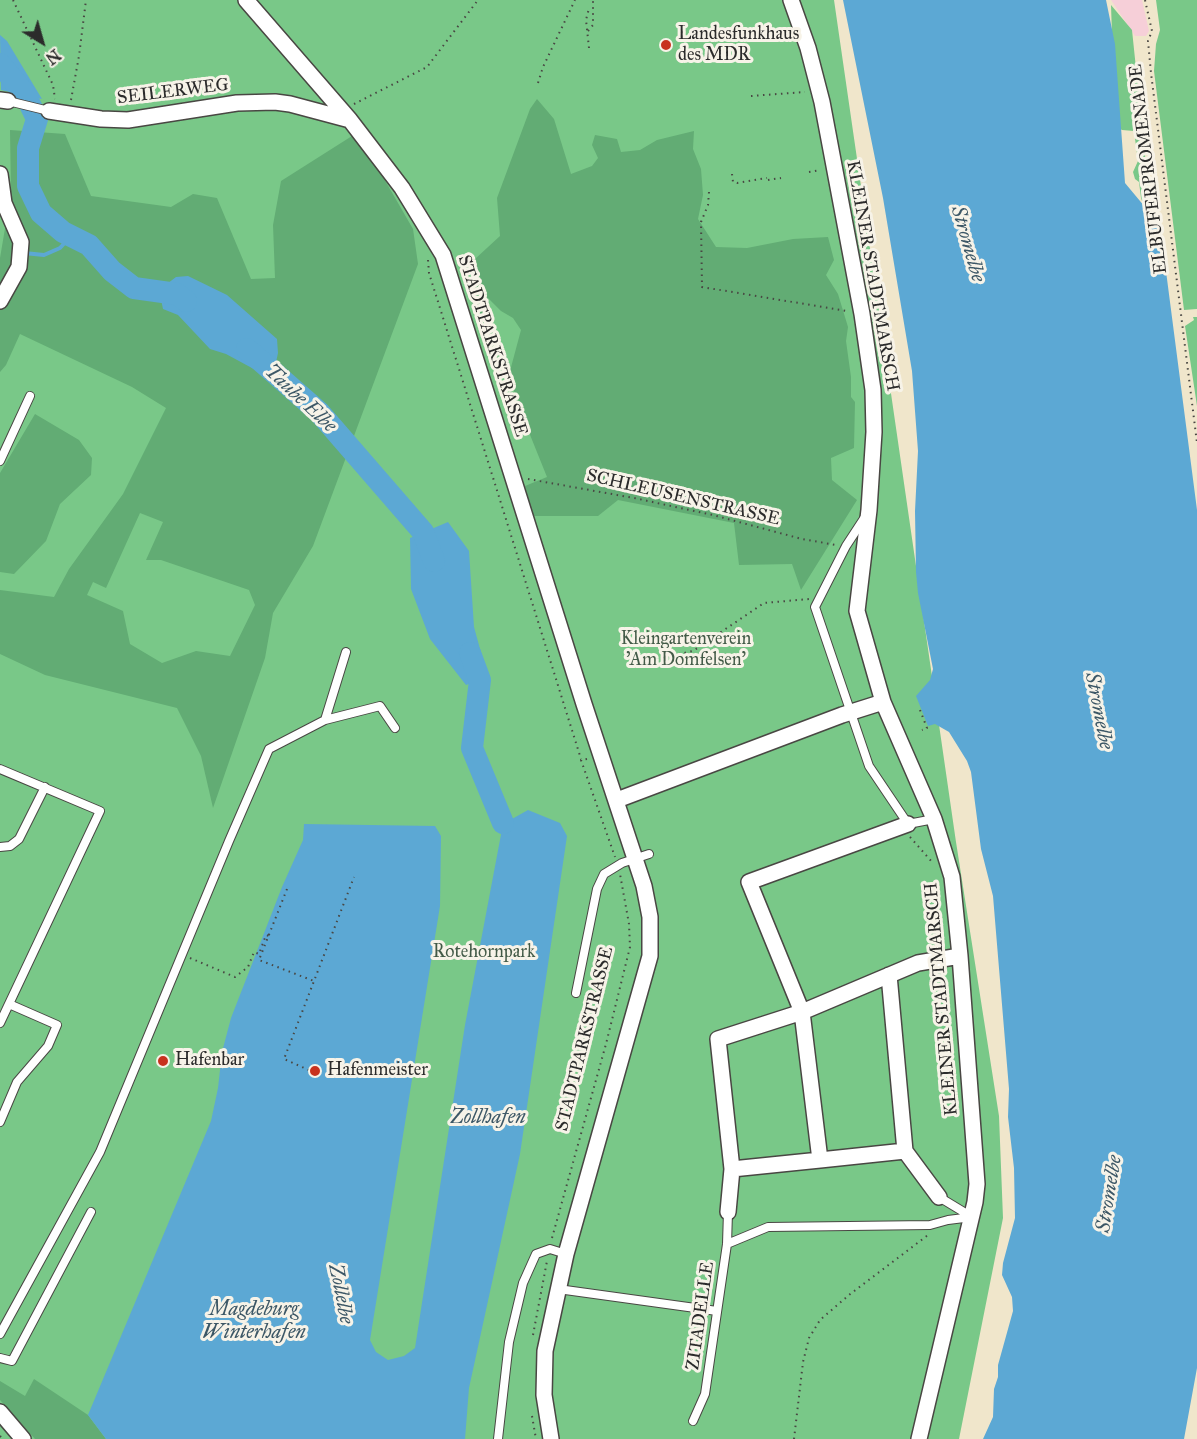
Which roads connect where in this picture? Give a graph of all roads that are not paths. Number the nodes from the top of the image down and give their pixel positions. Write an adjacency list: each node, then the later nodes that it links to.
1 (246, 0): 5 (street, STADTPARKSTRASSE)
2 (792, 0): 10 (street, KLEINER STADTMARSCH)
3 (4, 100): 4 (lane, SEILERWEG)
4 (57, 112): 5 (street, SEILERWEG)
5 (346, 115): 18 (street, STADTPARKSTRASSE)
6 (0, 174): 7 (street)
7 (0, 301)
8 (30, 396): 9 (lane)
9 (0, 461)
10 (869, 510): 12 (street, KLEINER STADTMARSCH); 13 (lane)
11 (346, 652): 14 (lane)
12 (883, 702): 13 (street); 19 (street, KLEINER STADTMARSCH)
13 (850, 712): 18 (street); 20 (lane)
14 (325, 720): 15 (lane); 42 (lane)
15 (395, 728)
16 (0, 769): 17 (lane)
17 (45, 787): 21 (lane); 27 (lane)
18 (617, 801): 22 (street, STADTPARKSTRASSE)
19 (934, 819): 20 (lane); 23 (street, KLEINER STADTMARSCH)
20 (908, 824): 28 (street)
21 (0, 847)
22 (642, 857): 25 (lane); 39 (street, STADTPARKSTRASSE)
23 (960, 956): 24 (street); 37 (street, KLEINER STADTMARSCH)
24 (889, 975): 28 (street); 31 (street)
25 (576, 993)
26 (0, 997): 27 (lane)
27 (9, 1003): 29 (lane); 30 (lane)
28 (802, 1012): 32 (street); 33 (street)
29 (0, 1023)
30 (0, 1122)
31 (905, 1151): 32 (street); 34 (street)
32 (820, 1160): 33 (street)
33 (732, 1169): 36 (street)
34 (939, 1197): 37 (lane)
35 (91, 1212): 43 (lane)
36 (728, 1212): 38 (lane, ZITADELLE)
37 (972, 1217): 38 (lane); 49 (street, KLEINER STADTMARSCH)
38 (727, 1244): 41 (lane, ZITADELLE)
39 (566, 1254): 40 (street, STADTPARKSTRASSE); 47 (lane)
40 (558, 1289): 41 (lane); 48 (street, STADTPARKSTRASSE)
41 (717, 1311): 45 (lane, ZITADELLE)
42 (0, 1334)
43 (0, 1358)
44 (0, 1412): 46 (street)
45 (693, 1421)
46 (23, 1439)
47 (498, 1439)
48 (551, 1439)
49 (919, 1439)

